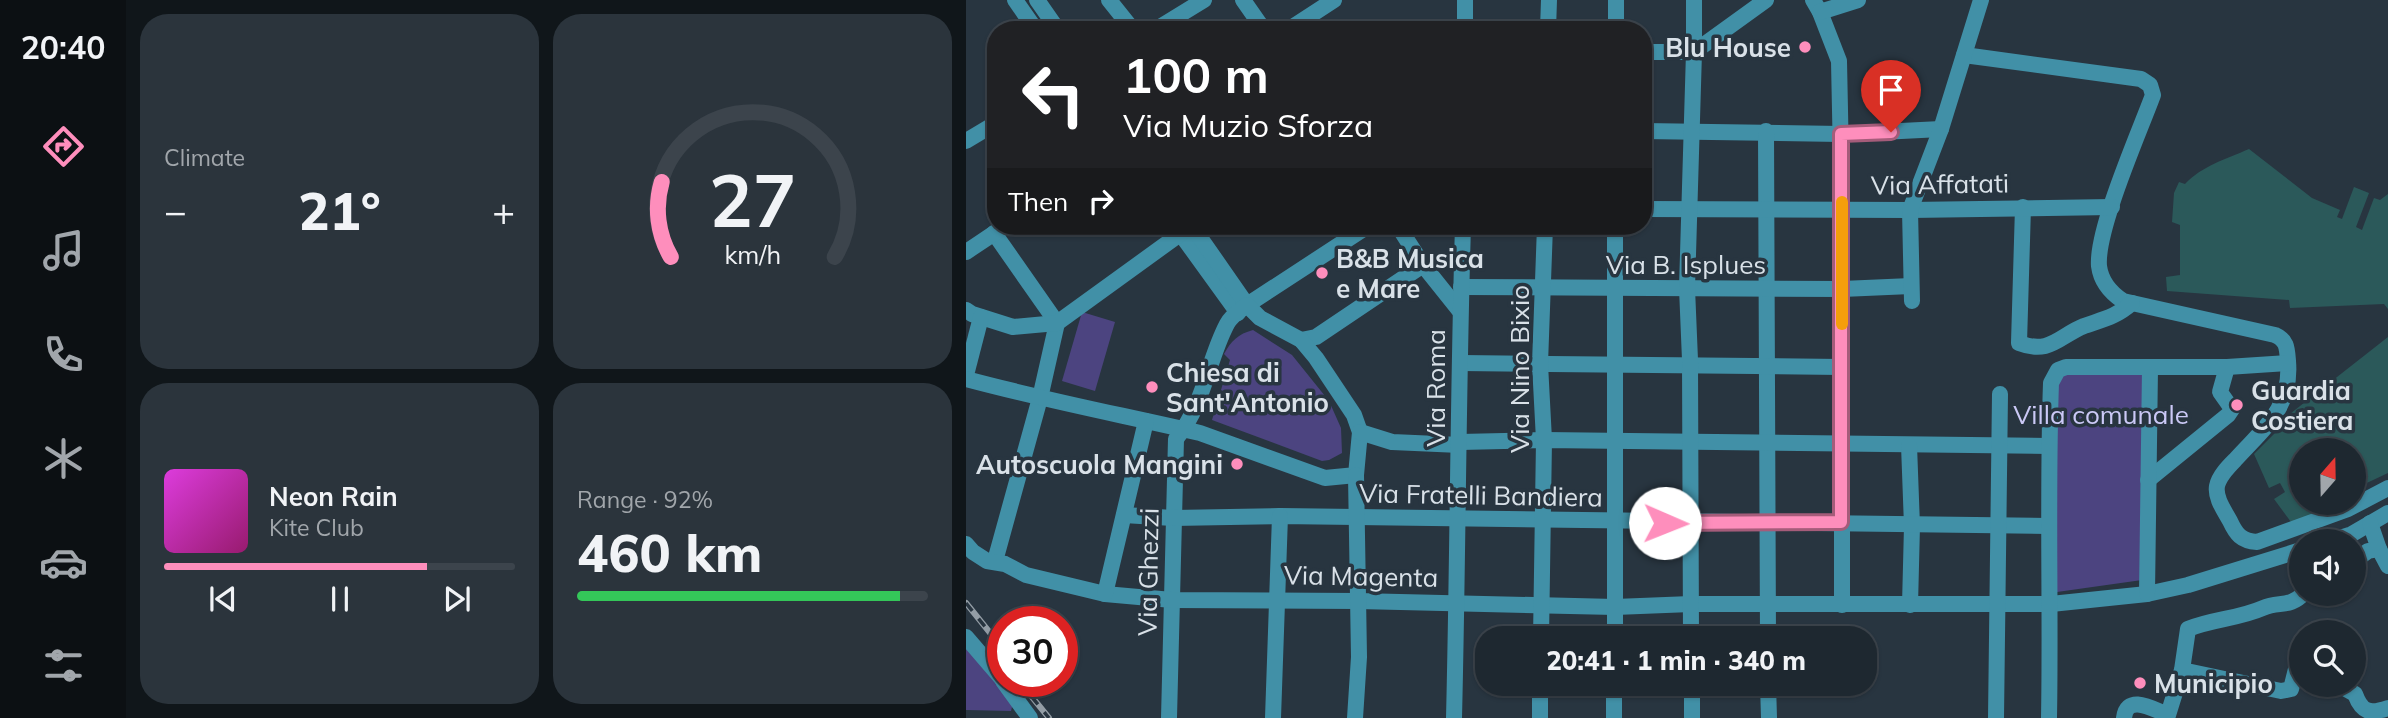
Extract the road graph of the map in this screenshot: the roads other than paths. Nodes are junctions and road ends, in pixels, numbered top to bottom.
1 (1015, 0) edge
2 (1037, 0) edge
3 (1109, 0) edge
4 (1204, 0) edge
5 (1243, 0) edge
6 (1334, 0) edge
7 (1465, 0) edge
8 (1549, 0) edge
9 (1616, 0) edge
10 (1694, 0) edge
11 (1766, 0) edge
12 (1858, 0) edge
13 (1981, 0) edge
14 (1817, 6) edge
15 (1030, 21) edge
16 (1052, 21) edge
17 (1126, 21) edge
18 (1170, 21) edge
19 (1258, 21) edge
20 (1302, 21) edge
21 (1465, 21) edge
22 (1548, 21) edge
23 (1616, 21) edge
24 (1652, 52) edge
25 (1694, 52) junction
26 (1964, 55) junction
27 (987, 128) edge
28 (1941, 129) junction
29 (1691, 130) junction
30 (1652, 131) edge
31 (1766, 131) junction
32 (1841, 134) junction
33 (966, 141) edge
34 (2023, 207) junction
35 (2112, 207) junction
36 (1652, 209) edge
37 (1842, 209) junction
38 (1689, 210) junction
39 (1910, 210) junction
40 (1766, 211) junction
41 (991, 235) edge
42 (1004, 235) edge
43 (1176, 235) edge
44 (1190, 235) edge
45 (1354, 235) edge
46 (1404, 235) edge
47 (1462, 235) edge
48 (1545, 235) edge
49 (1615, 235) edge
50 (966, 252) edge
51 (1423, 265) junction
52 (1461, 287) junction
53 (1542, 287) junction
54 (1615, 288) junction
55 (1687, 288) junction
56 (1767, 288) junction
57 (1842, 289) junction
58 (2132, 303) junction
59 (1243, 309) junction
60 (1459, 310) junction
61 (973, 314) edge
62 (1057, 323) junction
63 (1301, 340) junction
64 (1461, 363) junction
65 (2288, 363) junction
66 (1540, 364) junction
67 (1615, 365) junction
68 (1689, 367) junction
69 (1768, 367) junction
70 (1841, 367) junction
71 (2227, 367) junction
72 (2150, 368) junction
73 (966, 377) edge
74 (2000, 394) dead end
75 (1040, 398) junction
76 (1146, 421) junction
77 (1184, 430) junction
78 (1360, 432) junction
79 (1544, 440) junction
80 (1614, 441) junction
81 (1689, 442) junction
82 (1460, 443) junction
83 (1768, 443) junction
84 (1841, 443) junction
85 (1909, 445) junction
86 (1998, 446) junction
87 (2049, 446) junction
88 (1356, 475) junction
89 (2148, 480) junction
90 (2388, 488) edge
91 (2388, 513) edge
92 (1124, 515) junction
93 (1280, 516) junction
94 (1357, 517) junction
95 (1173, 518) junction
96 (1458, 520) junction
97 (1542, 521) junction
98 (1615, 522) junction
99 (1841, 522) junction
100 (1689, 523) junction
101 (1766, 523) junction
102 (2370, 523) junction
103 (1912, 526) junction
104 (2048, 526) junction
105 (1999, 527) junction
106 (2360, 529) edge
107 (966, 544) edge
108 (2379, 549) junction
109 (2366, 552) edge
110 (2289, 554) edge
111 (995, 561) junction
112 (2388, 566) edge
113 (1105, 594) junction
114 (2147, 594) junction
115 (1172, 600) junction
116 (1278, 600) junction
117 (1358, 601) junction
118 (1457, 603) junction
119 (2289, 603) edge
120 (1541, 604) junction
121 (1691, 604) junction
122 (2051, 604) junction
123 (1768, 605) junction
124 (1842, 605) junction
125 (1910, 605) junction
126 (1997, 606) junction
127 (1615, 607) junction
128 (1541, 626) edge
129 (1615, 626) edge
130 (1691, 626) edge
131 (1768, 626) edge
132 (966, 638) edge
133 (987, 662) edge
134 (2182, 670) junction
135 (2289, 689) edge
136 (1540, 696) edge
137 (1614, 696) edge
138 (1692, 696) edge
139 (1768, 696) edge
140 (1015, 697) edge
141 (2356, 697) edge
142 (2388, 708) edge
143 (2171, 717) edge
144 (1030, 718) edge
145 (1169, 718) edge
146 (1273, 718) edge
147 (1354, 718) edge
148 (1454, 718) edge
149 (1540, 718) edge
150 (1614, 718) edge
151 (1692, 718) edge
152 (1769, 718) edge
153 (1996, 718) edge
154 (2049, 718) edge
155 (2124, 718) edge

1 - 15 street
2 - 16 street
3 - 17 street
4 - 18 street
5 - 19 street
6 - 20 street
7 - 21 street
8 - 22 street
9 - 23 street
10 - 25 street
11 - 25 street
12 - 14 street
13 - 26 street
14 - 32 street
24 - 25 street
25 - 29 street
26 - 28 street
26 - 35 street
27 - 33 street
28 - 32 street
28 - 39 street
29 - 30 street
29 - 31 street
29 - 38 street
31 - 32 street
31 - 40 street
32 - 37 street
34 - 35 street, Via Affatati
34 - 39 street, Via Affatati
34 - 58 street
35 - 58 street
36 - 38 street, Via Affatati
37 - 39 street, Via Affatati
37 - 40 street, Via Affatati
37 - 57 street
38 - 40 street, Via Affatati
38 - 55 street
39 - 57 street, Via B. Isplues
40 - 56 street
41 - 50 street
42 - 62 street
43 - 62 street
44 - 59 street
45 - 59 street
46 - 51 street
47 - 52 street, Via Roma
48 - 53 street, Via Nino Bixio
49 - 54 street
51 - 60 street
51 - 63 street
52 - 53 street, Via B. Isplues
52 - 60 street, Via Roma
53 - 54 street, Via B. Isplues
53 - 66 street, Via Nino Bixio
54 - 55 street, Via B. Isplues
54 - 67 street
55 - 56 street, Via B. Isplues
55 - 68 street
56 - 57 street, Via B. Isplues
56 - 69 street
57 - 70 street
58 - 65 street
59 - 63 street
59 - 77 street, Via Ghezzi
60 - 64 street, Via Roma
61 - 62 street
61 - 73 street
62 - 75 street
63 - 78 street
64 - 66 street
64 - 82 street, Via Roma
65 - 71 street
65 - 90 street
66 - 67 street
66 - 79 street, Via Nino Bixio
67 - 68 street
67 - 80 street
68 - 69 street
68 - 81 street
69 - 70 street
69 - 83 street
70 - 84 street
71 - 72 street
71 - 89 street
72 - 87 street
72 - 89 street
73 - 75 street
74 - 86 street
75 - 76 street
75 - 111 street
76 - 77 street
76 - 92 street
77 - 88 street
77 - 95 street, Via Ghezzi
78 - 82 street, Via Fratelli Bandiera
78 - 88 street
79 - 80 street, Via Fratelli Bandiera
79 - 82 street, Via Fratelli Bandiera
79 - 97 street, Via Nino Bixio
80 - 81 street, Via Fratelli Bandiera
80 - 98 street
81 - 83 street, Via Fratelli Bandiera
81 - 100 street
82 - 96 street, Via Roma
83 - 84 street, Via Fratelli Bandiera
83 - 101 street
84 - 85 street, Via Fratelli Bandiera
84 - 99 street
85 - 86 street, Via Fratelli Bandiera
85 - 103 street
86 - 87 street, Via Fratelli Bandiera
86 - 105 street
87 - 104 street
88 - 94 street
89 - 114 street
91 - 102 street
92 - 95 street, Via Fratelli Bandiera
92 - 113 street
93 - 94 street, Via Fratelli Bandiera
93 - 95 street, Via Fratelli Bandiera
93 - 116 street
94 - 96 street, Via Fratelli Bandiera
94 - 117 street
95 - 115 street, Via Ghezzi
96 - 97 street, Via Fratelli Bandiera
96 - 118 street, Via Roma
97 - 98 street, Via Fratelli Bandiera
97 - 120 street, Via Nino Bixio
98 - 100 street, Via Fratelli Bandiera
98 - 127 street
99 - 101 street, Via Fratelli Bandiera
99 - 103 street, Via Fratelli Bandiera
99 - 124 street
100 - 101 street, Via Fratelli Bandiera
100 - 121 street
101 - 123 street
102 - 106 street
102 - 108 street
103 - 105 street, Via Fratelli Bandiera
103 - 125 street
104 - 105 street, Via Fratelli Bandiera
104 - 122 street
105 - 126 street
107 - 111 street, Via Magenta
108 - 109 street
108 - 112 street
110 - 114 street, Via Magenta
111 - 113 street, Via Magenta
113 - 115 street, Via Magenta
114 - 122 street, Via Magenta
115 - 116 street, Via Magenta
115 - 145 street, Via Ghezzi
116 - 117 street, Via Magenta
116 - 146 street
117 - 118 street, Via Magenta
117 - 147 street
118 - 120 street, Via Magenta
118 - 148 street, Via Roma
119 - 134 street
120 - 127 street, Via Magenta
120 - 128 street, Via Nino Bixio
121 - 123 street, Via Magenta
121 - 127 street, Via Magenta
121 - 130 street
122 - 126 street, Via Magenta
122 - 154 street
123 - 124 street, Via Magenta
123 - 131 street
124 - 125 street, Via Magenta
125 - 126 street, Via Magenta
126 - 153 street
127 - 129 street
132 - 133 street
134 - 135 street
134 - 143 street
136 - 149 street
137 - 150 street
138 - 151 street
139 - 152 street
140 - 144 street
141 - 142 street
143 - 155 street

